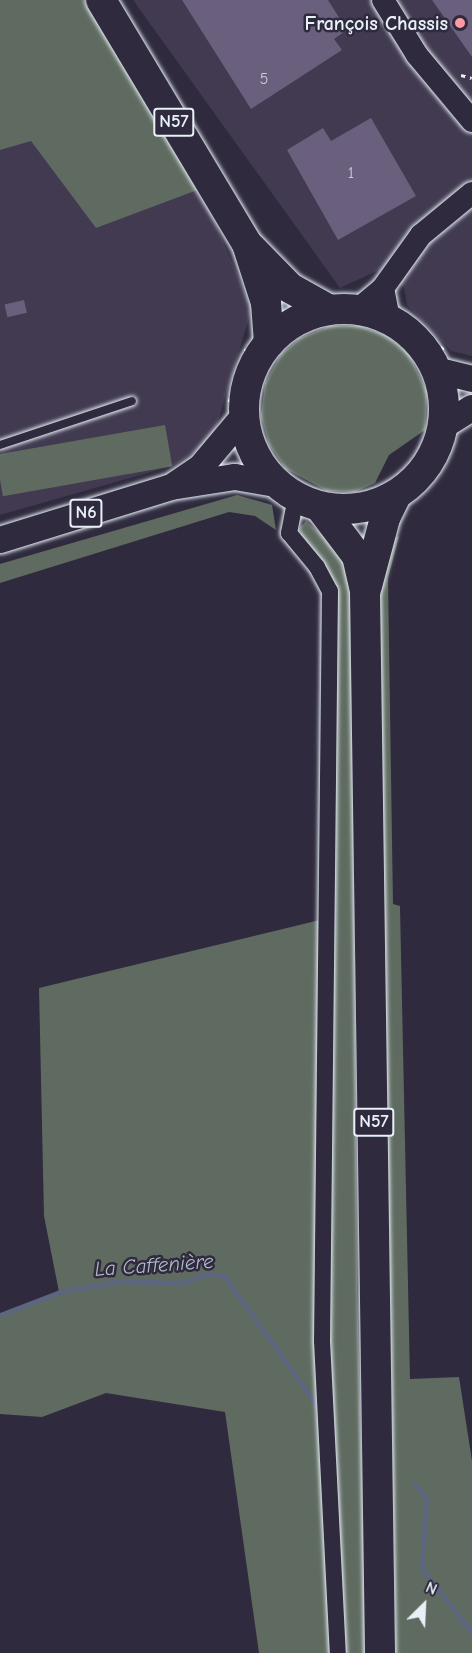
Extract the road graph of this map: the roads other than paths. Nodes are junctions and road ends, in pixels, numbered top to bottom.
1 (101, 0) edge
2 (383, 0) edge
3 (470, 112) edge
4 (472, 193) edge
5 (247, 244) junction
6 (383, 288) junction
7 (342, 309) junction
8 (395, 313) junction
9 (260, 342) junction
10 (444, 363) junction
11 (472, 379) edge
12 (132, 401) dead end
13 (472, 408) edge
14 (235, 413) junction
15 (450, 431) junction
16 (0, 445) edge
17 (171, 487) junction
18 (297, 496) junction
19 (405, 496) junction
20 (0, 540) edge
21 (366, 592) junction
22 (338, 1653) edge
23 (380, 1653) edge

1 - 5 highway, N57
2 - 3 street
4 - 6 street
5 - 7 highway, N57
5 - 9 highway, N57
6 - 7 street
6 - 8 street
7 - 8 highway
7 - 9 highway
8 - 10 highway
9 - 14 highway
10 - 11 main road
10 - 15 highway
12 - 16 lane
13 - 15 main road
14 - 17 main road, N6
14 - 18 highway
15 - 19 highway
17 - 18 main road, N6
17 - 20 main road, N6
18 - 19 highway
18 - 21 highway, N57
18 - 22 street
19 - 21 highway, N57
21 - 23 highway, N57

